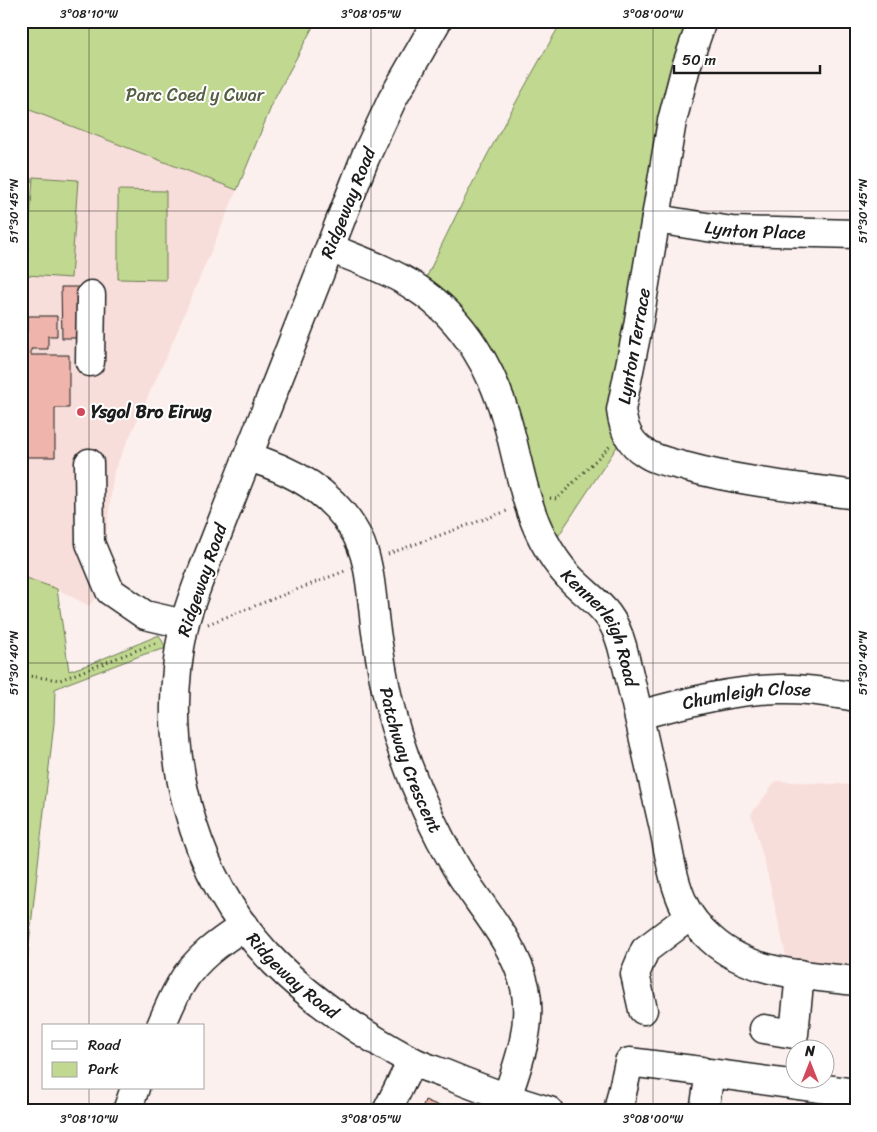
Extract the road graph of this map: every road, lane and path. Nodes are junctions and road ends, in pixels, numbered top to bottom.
1 (436, 21) edge
2 (702, 21) edge
3 (656, 219) junction
4 (856, 234) edge
5 (330, 248) junction
6 (91, 295) dead end
7 (90, 362) dead end
8 (625, 430) junction
9 (248, 457) junction
10 (89, 463) dead end
11 (856, 495) edge
12 (529, 503) junction
13 (367, 562) junction
14 (183, 629) junction
15 (21, 675) edge
16 (856, 697) edge
17 (639, 715) junction
18 (690, 916) junction
19 (244, 926) junction
20 (800, 974) junction
21 (856, 981) edge
22 (642, 1010) dead end
23 (162, 1024) edge
24 (764, 1028) dead end
25 (412, 1061) junction
26 (701, 1072) dead end
27 (134, 1090) edge
28 (856, 1093) edge
29 (507, 1098) junction
30 (128, 1111) edge
31 (388, 1111) edge
32 (549, 1111) edge
33 (618, 1111) edge
34 (704, 1111) edge

1 - 5 street, Ridgeway Road
2 - 3 street, Lynton Terrace
3 - 4 street, Lynton Place
3 - 8 street, Lynton Terrace
5 - 9 street, Ridgeway Road
5 - 12 street, Kennerleigh Road
6 - 7 street
8 - 11 street, Lynton Terrace
8 - 12 path
9 - 13 street, Patchway Crescent
9 - 14 street, Ridgeway Road
10 - 14 street
12 - 13 path
12 - 17 street, Kennerleigh Road
13 - 14 path
13 - 29 street, Patchway Crescent
14 - 15 path
14 - 19 street, Ridgeway Road
16 - 17 street, Chumleigh Close
17 - 18 street, Kennerleigh Road
18 - 20 street, Kennerleigh Road
18 - 22 street
19 - 23 street
19 - 25 street, Ridgeway Road
20 - 21 street, Kennerleigh Road
20 - 24 street
25 - 29 street, Ridgeway Road
25 - 31 street
26 - 33 street
27 - 30 street
28 - 34 street
29 - 32 street, Ridgeway Road

